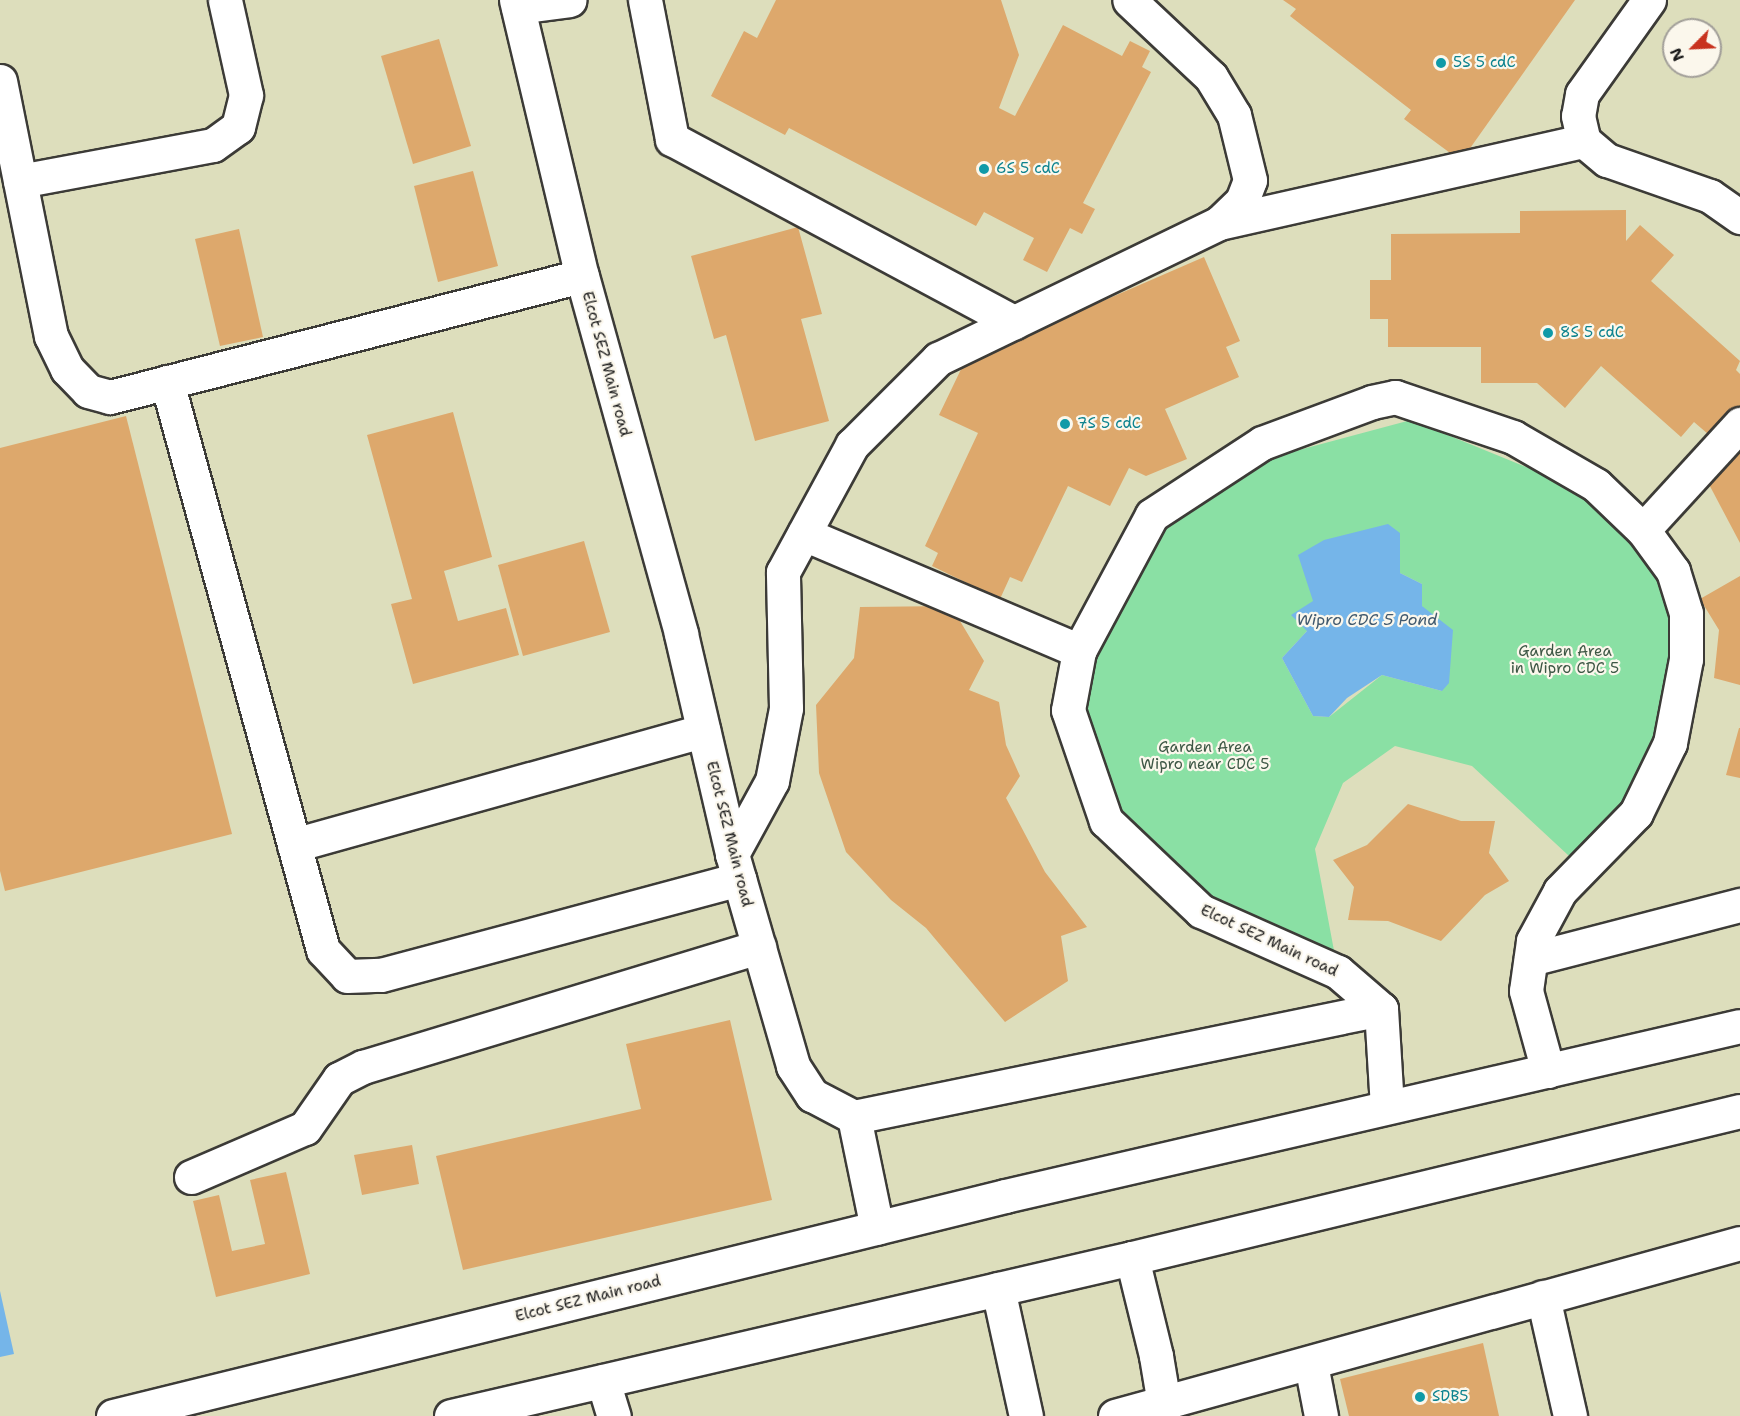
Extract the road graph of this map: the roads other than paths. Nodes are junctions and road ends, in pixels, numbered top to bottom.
1 (225, 0) edge
2 (570, 0) edge
3 (645, 0) edge
4 (1129, 0) edge
5 (1649, 0) edge
6 (517, 3) edge
7 (0, 81) edge
8 (1584, 141) junction
9 (20, 181) junction
10 (1740, 217) edge
11 (1219, 223) junction
12 (582, 276) junction
13 (1014, 322) junction
14 (167, 382) junction
15 (1740, 424) edge
16 (1643, 530) junction
17 (804, 534) junction
18 (1079, 651) junction
19 (703, 731) junction
20 (294, 845) junction
21 (736, 866) junction
22 (1740, 905) edge
23 (759, 947) junction
24 (1531, 958) junction
25 (1381, 1009) junction
26 (1740, 1026) edge
27 (1548, 1071) junction
28 (1387, 1107) junction
29 (1740, 1111) edge
30 (854, 1117) junction
31 (191, 1177) dead end
32 (877, 1228) junction
33 (1740, 1244) edge
34 (1132, 1258) junction
35 (998, 1289) junction
36 (1543, 1297) junction
37 (1311, 1364) junction
38 (603, 1381) junction
39 (231, 1402) edge
40 (539, 1406) edge
41 (1163, 1410) edge
42 (113, 1416) edge
43 (451, 1416) edge
44 (614, 1416) edge
45 (1026, 1416) edge
46 (1115, 1416) edge
47 (1321, 1416) edge
48 (1570, 1416) edge

1 - 9 street
2 - 6 street
3 - 13 street
4 - 11 street
5 - 8 street
6 - 12 street, Elcot SEZ Main road
7 - 9 street
8 - 10 street
8 - 11 street
9 - 14 street
11 - 13 street
12 - 14 street
12 - 19 street, Elcot SEZ Main road
13 - 17 street
14 - 20 street
15 - 16 street
16 - 18 street, Elcot SEZ Main road
16 - 24 street, Elcot SEZ Main road
17 - 18 street
17 - 21 street
18 - 25 street, Elcot SEZ Main road
19 - 20 street
19 - 21 street, Elcot SEZ Main road
20 - 21 street
21 - 23 street, Elcot SEZ Main road
22 - 24 street
23 - 30 street, Elcot SEZ Main road
23 - 31 street
24 - 27 street, Elcot SEZ Main road
25 - 28 street
25 - 30 street
26 - 27 street
27 - 28 street, Elcot SEZ Main road
28 - 32 street, Elcot SEZ Main road
29 - 34 street
30 - 32 street
32 - 39 street, Elcot SEZ Main road
33 - 36 street
34 - 35 street
34 - 41 street
35 - 38 street
35 - 45 street
36 - 37 street
36 - 48 street
37 - 41 street
37 - 47 street
38 - 40 street
38 - 44 street
39 - 42 street, Elcot SEZ Main road
40 - 43 street
41 - 46 street

